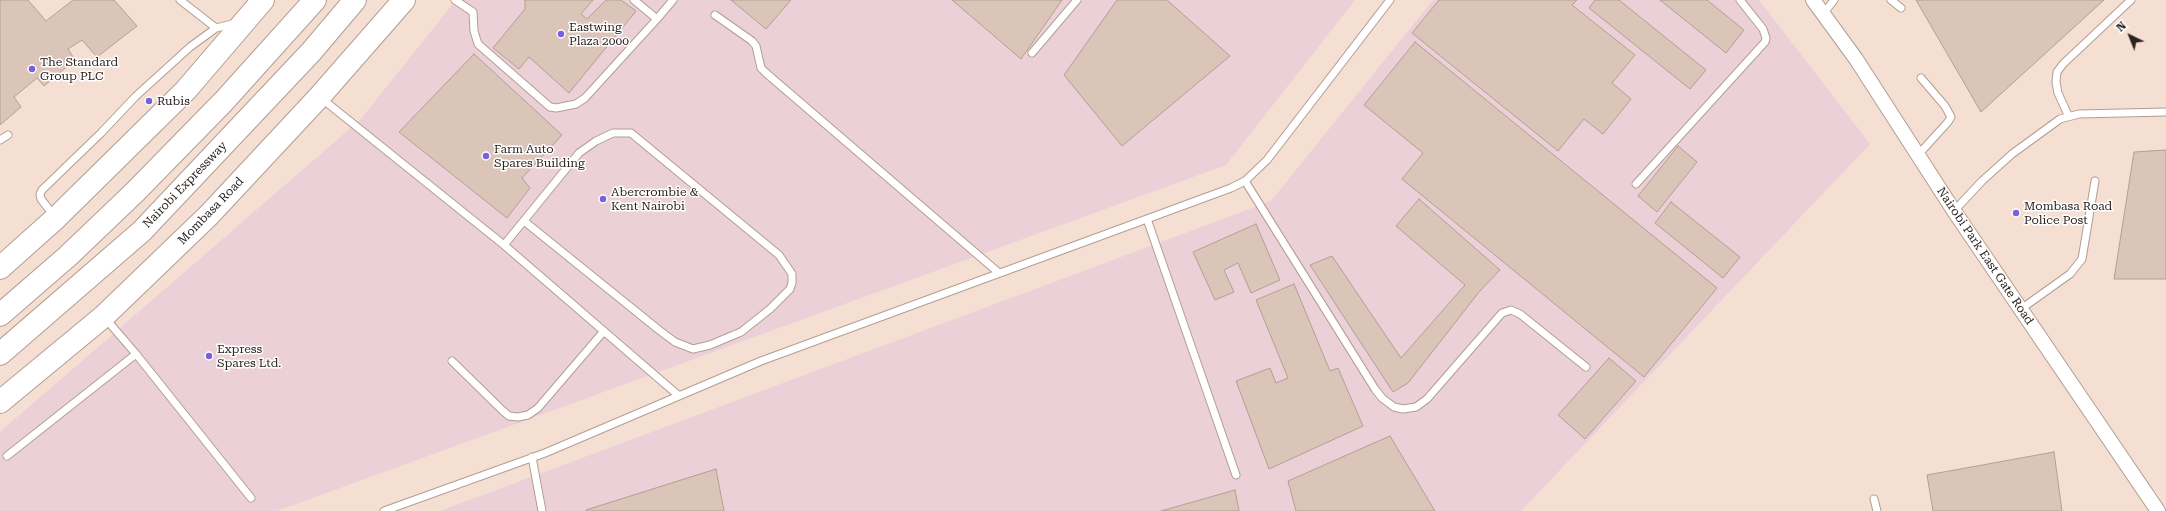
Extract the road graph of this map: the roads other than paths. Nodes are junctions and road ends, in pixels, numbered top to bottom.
1 (180, 0) edge
2 (263, 0) edge
3 (315, 0) edge
4 (355, 0) edge
5 (404, 0) edge
6 (455, 0) edge
7 (634, 0) edge
8 (673, 0) edge
9 (1077, 0) edge
10 (1390, 0) edge
11 (1740, 0) edge
12 (1813, 0) edge
13 (1834, 0) edge
14 (1891, 0) edge
15 (2131, 0) edge
16 (1901, 8) dead end
17 (1823, 14) junction
18 (715, 15) dead end
19 (657, 19) junction
20 (248, 20) junction
21 (216, 28) junction
22 (1032, 53) dead end
23 (1921, 78) dead end
24 (320, 96) junction
25 (2166, 112) edge
26 (2068, 115) junction
27 (8, 134) dead end
28 (0, 140) edge
29 (1918, 155) junction
30 (1245, 181) junction
31 (2095, 181) dead end
32 (1636, 184) dead end
33 (1954, 211) junction
34 (56, 218) junction
35 (1147, 219) junction
36 (524, 221) junction
37 (504, 245) junction
38 (0, 268) edge
39 (999, 273) junction
40 (2021, 309) junction
41 (0, 314) edge
42 (104, 316) junction
43 (604, 331) junction
44 (0, 354) edge
45 (136, 354) junction
46 (452, 361) dead end
47 (1586, 366) dead end
48 (679, 396) junction
49 (0, 402) edge
50 (7, 456) dead end
51 (532, 457) junction
52 (1236, 475) dead end
53 (251, 498) dead end
54 (1874, 499) dead end
55 (384, 511) edge
56 (542, 511) edge
57 (1877, 511) edge
58 (2158, 511) edge

1 - 21 lane
2 - 20 highway
3 - 41 highway
4 - 44 highway, Nairobi Expressway
5 - 24 highway, Mombasa Road
6 - 19 lane
7 - 19 lane
8 - 19 lane
9 - 22 lane
10 - 30 lane
11 - 32 lane
12 - 17 street, Nairobi Park East Gate Road
13 - 17 lane
14 - 16 lane
15 - 26 lane
17 - 29 street, Nairobi Park East Gate Road
18 - 39 lane
20 - 21 lane
20 - 34 highway
21 - 34 lane
23 - 29 lane
24 - 37 lane
24 - 42 highway, Mombasa Road
25 - 26 lane
26 - 33 lane
27 - 28 lane
29 - 33 street, Nairobi Park East Gate Road
30 - 35 lane
30 - 47 lane
31 - 40 lane
33 - 40 street, Nairobi Park East Gate Road
34 - 38 highway
35 - 39 lane
35 - 52 lane
36 - 36 lane
36 - 37 lane
37 - 43 lane
39 - 48 lane
40 - 58 street, Nairobi Park East Gate Road
42 - 45 lane
42 - 49 highway, Mombasa Road
43 - 46 lane
43 - 48 lane
45 - 50 lane
45 - 53 lane
48 - 51 lane
51 - 55 lane
51 - 56 lane
54 - 57 lane

